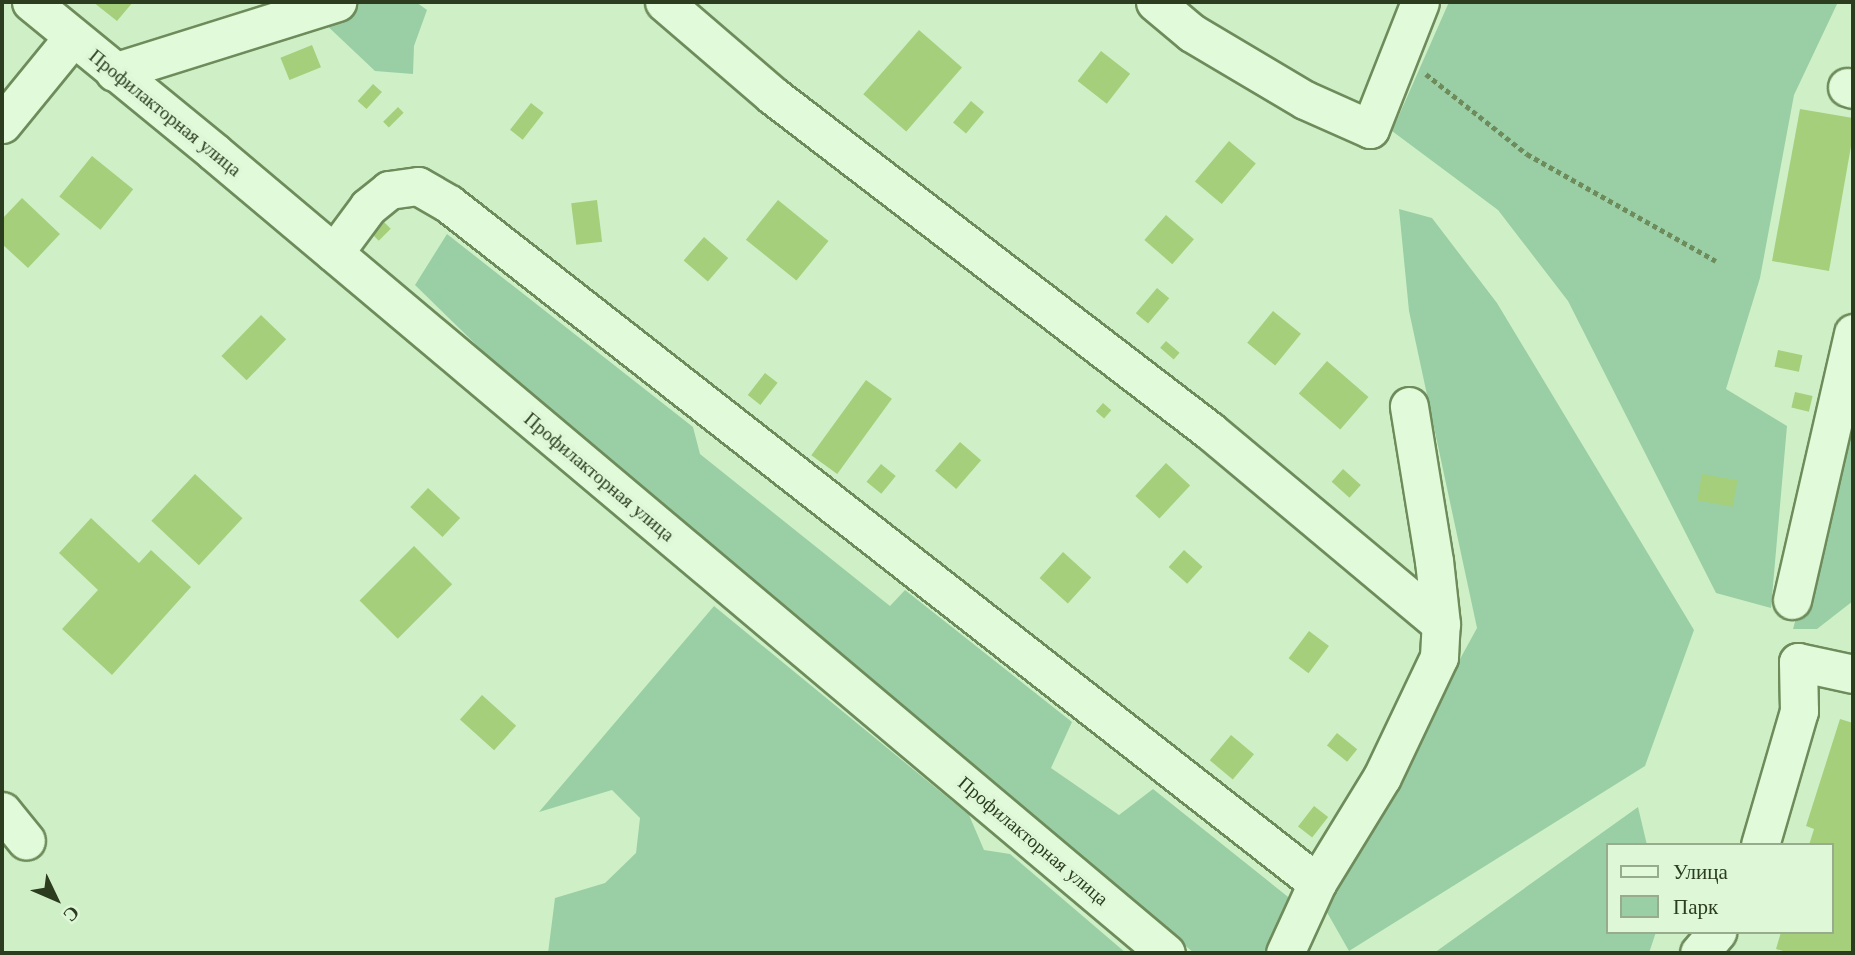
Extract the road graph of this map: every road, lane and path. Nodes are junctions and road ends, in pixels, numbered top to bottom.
1 (31, 2) edge
2 (337, 2) edge
3 (664, 2) edge
4 (1155, 2) edge
5 (1420, 2) edge
6 (73, 37) junction
7 (1400, 54) junction
8 (114, 72) junction
9 (2, 124) edge
10 (334, 253) junction
11 (1716, 261) dead end
12 (1853, 333) edge
13 (1409, 406) dead end
14 (1792, 600) dead end
15 (1441, 624) junction
16 (1853, 674) edge
17 (2, 811) edge
18 (26, 841) dead end
19 (1761, 843) edge
20 (1317, 883) junction
21 (1166, 953) edge
22 (1285, 953) edge

1 - 6 street, Профилакторная улица
2 - 8 street
3 - 15 street
4 - 7 street
5 - 7 street
6 - 8 street, Профилакторная улица
6 - 9 street
7 - 11 path
8 - 10 street, Профилакторная улица
10 - 20 street
10 - 21 street, Профилакторная улица
12 - 14 street
13 - 15 street
15 - 20 street
16 - 19 street
17 - 18 street
20 - 22 street

